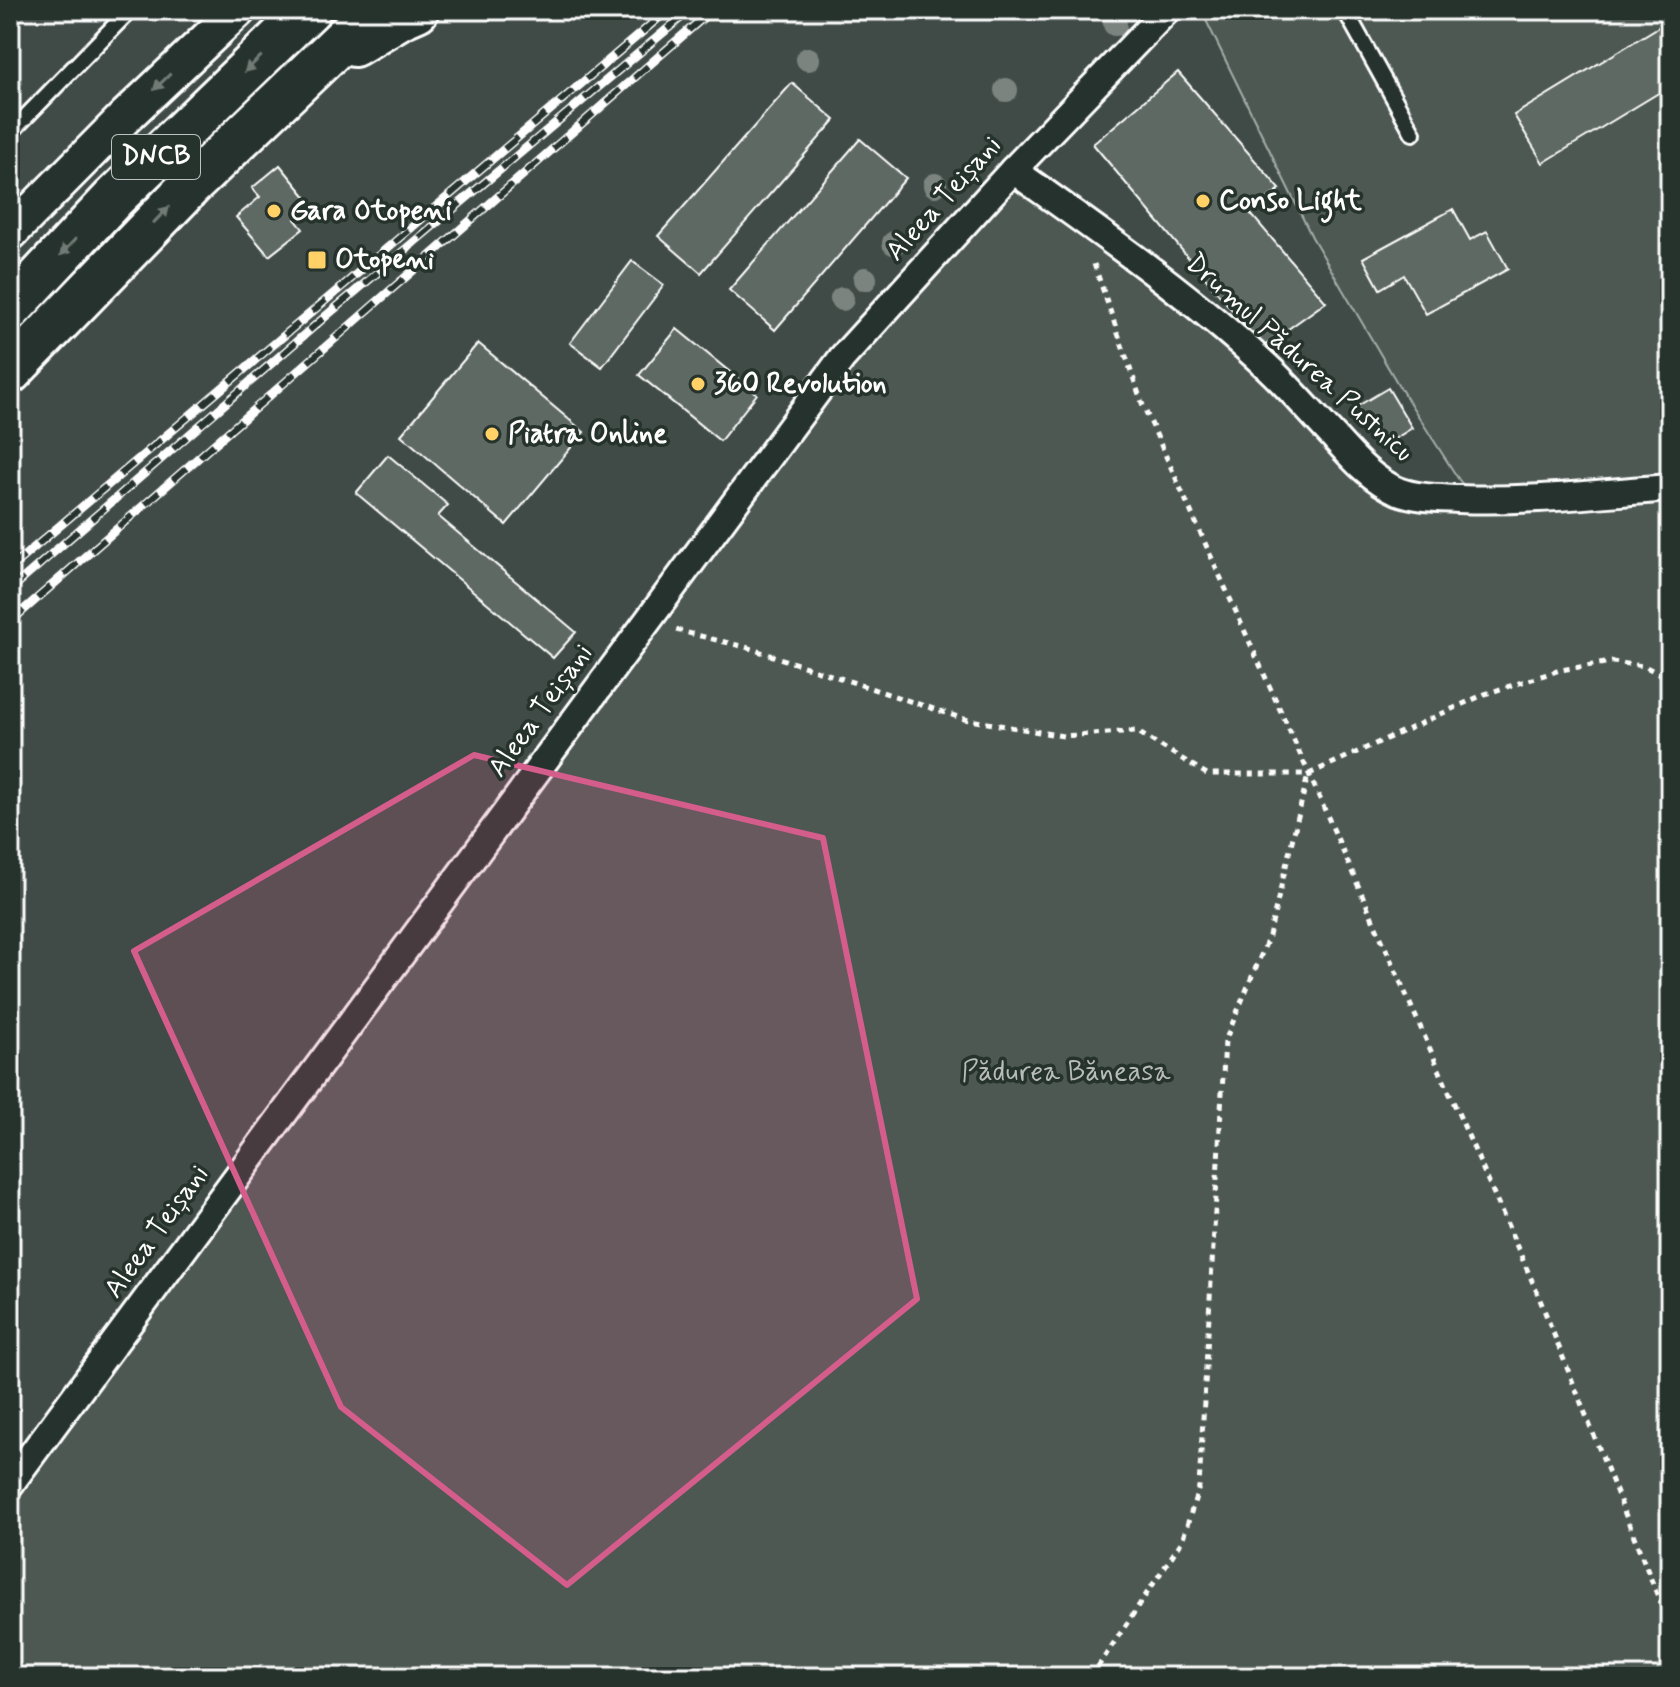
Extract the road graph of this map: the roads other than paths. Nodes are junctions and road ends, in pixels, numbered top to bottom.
1 (130, 10) edge
2 (238, 10) edge
3 (309, 10) edge
4 (374, 10) edge
5 (417, 10) edge
6 (1167, 10) edge
7 (1345, 10) edge
8 (294, 86) junction
9 (10, 133) edge
10 (1413, 133) dead end
11 (1013, 170) junction
12 (10, 233) edge
13 (10, 309) edge
14 (10, 372) edge
15 (1670, 488) edge
16 (10, 1484) edge

1 - 9 lane
2 -> 12 street
3 -> 13 main road, DNCB
4 - 8 main road, DNCB
5 - 8 main road
6 - 11 street, Aleea Teișani
7 - 10 lane
14 -> 8 main road, DNCB
11 - 15 street, Drumul Pădurea Pustnicu
11 - 16 street, Aleea Teișani

